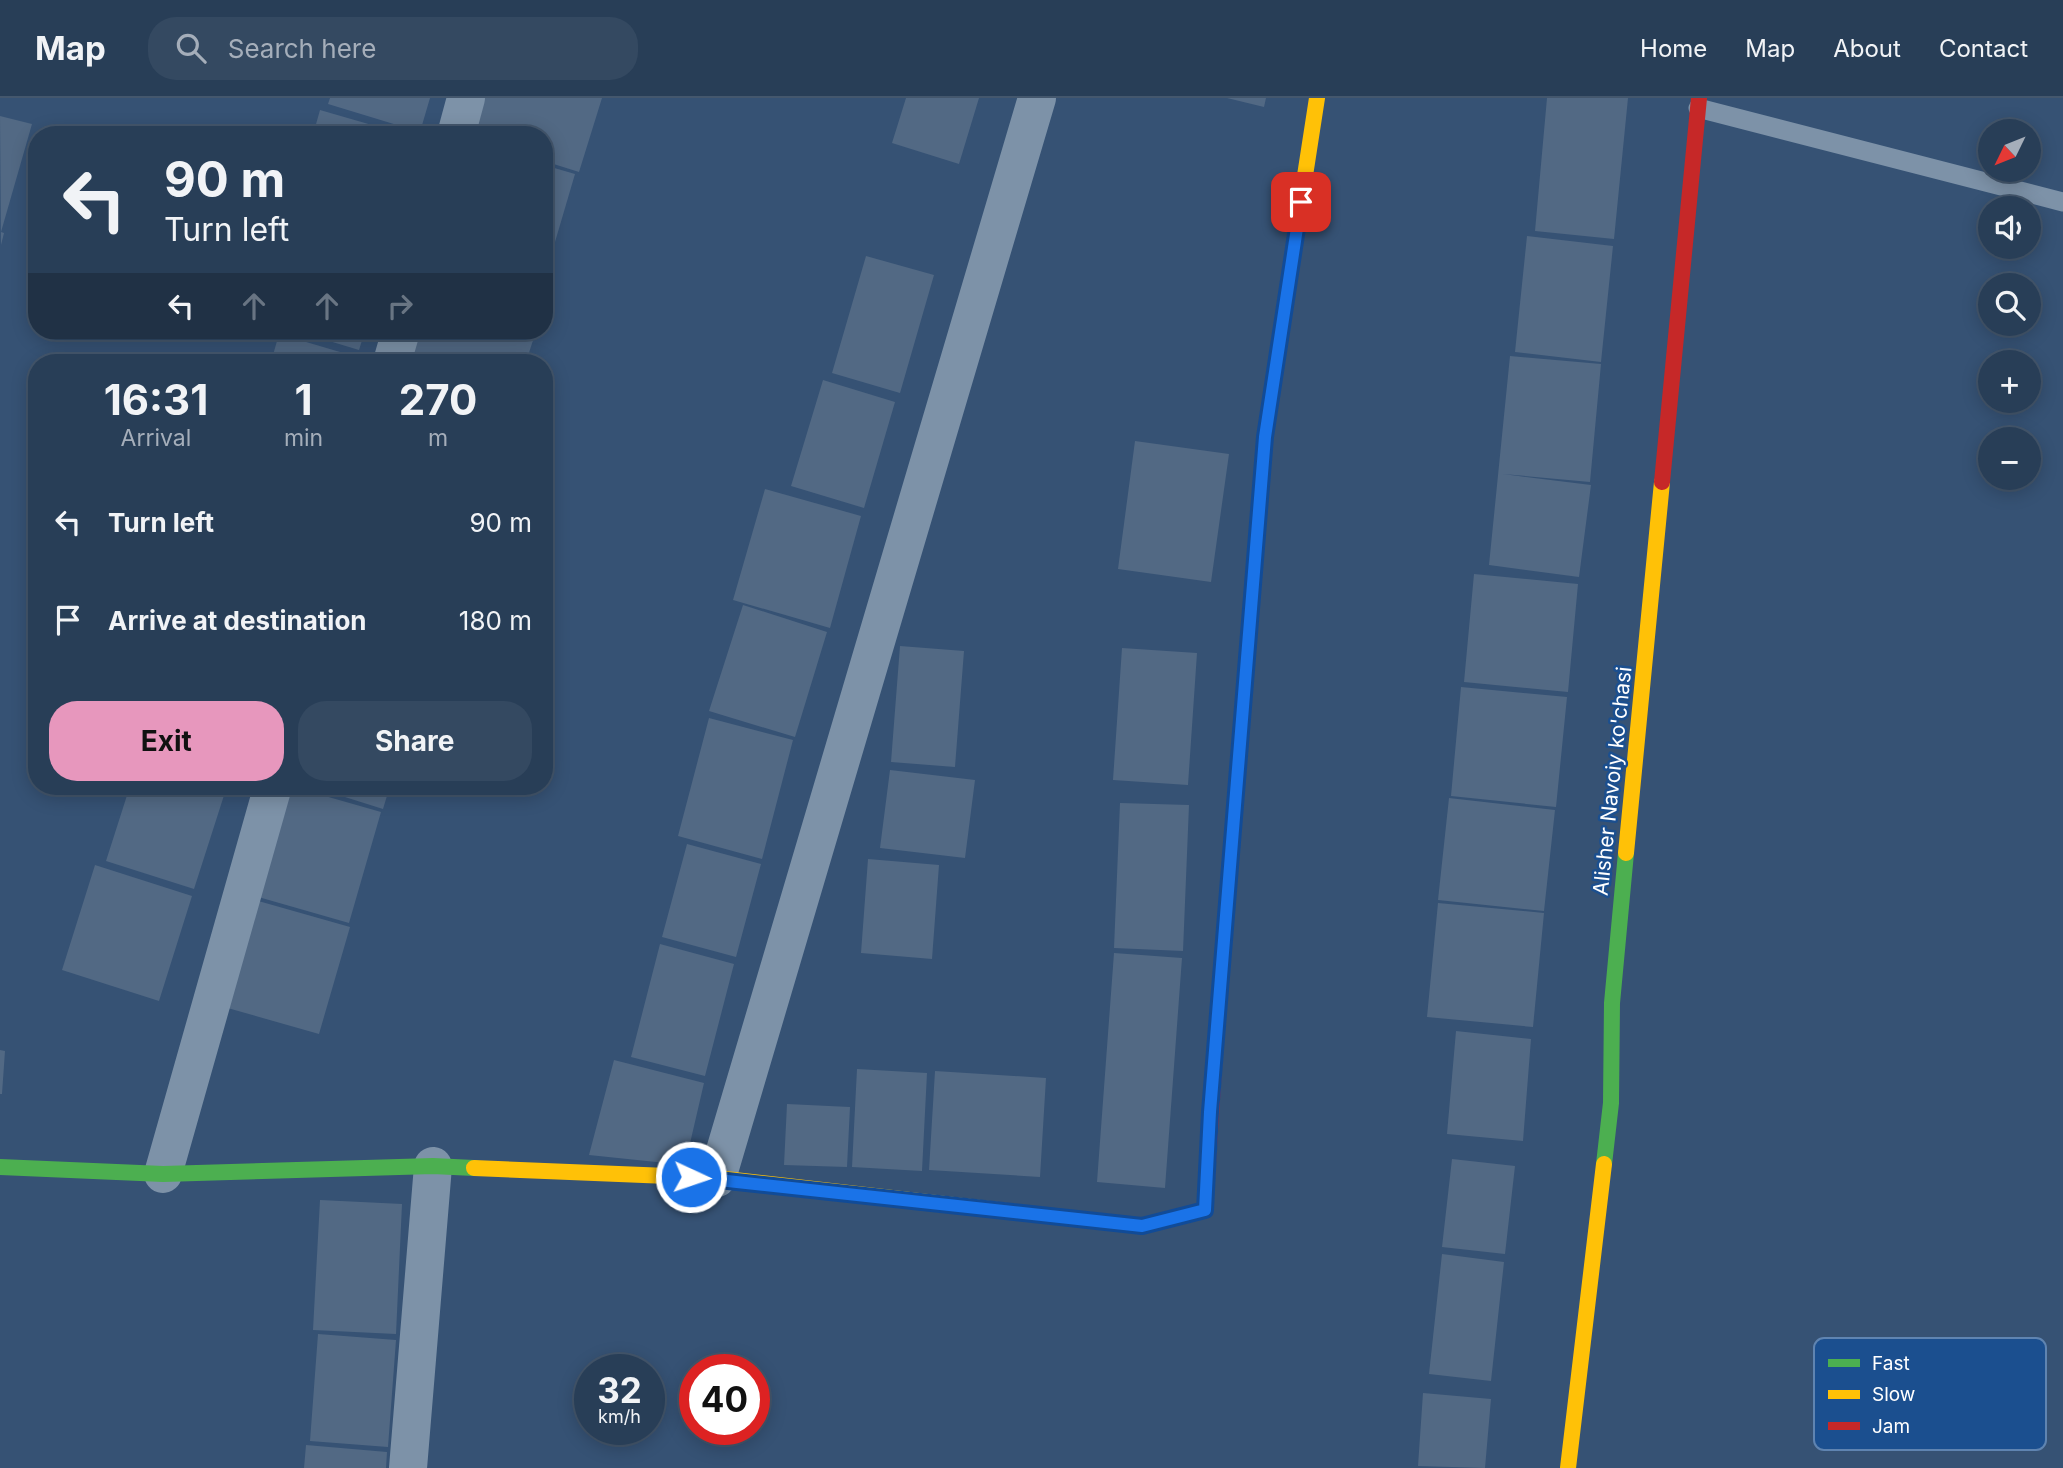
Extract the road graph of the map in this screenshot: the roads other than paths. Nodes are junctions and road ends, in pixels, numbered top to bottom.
1 (466, 98) edge
2 (1037, 98) edge
3 (1317, 98) edge
4 (1699, 103) edge
5 (458, 126) edge
6 (2063, 202) edge
7 (270, 795) edge
8 (433, 1166) junction
9 (0, 1167) edge
10 (163, 1174) junction
11 (717, 1178) junction
12 (408, 1468) edge
13 (1568, 1468) edge

1 - 5 street
2 - 11 street
3 - 11 street
4 - 6 lane
4 - 13 street, Alisher Navoiy ko'chasi
7 - 10 street
8 - 10 street
8 - 11 street
8 - 12 street
9 - 10 street

